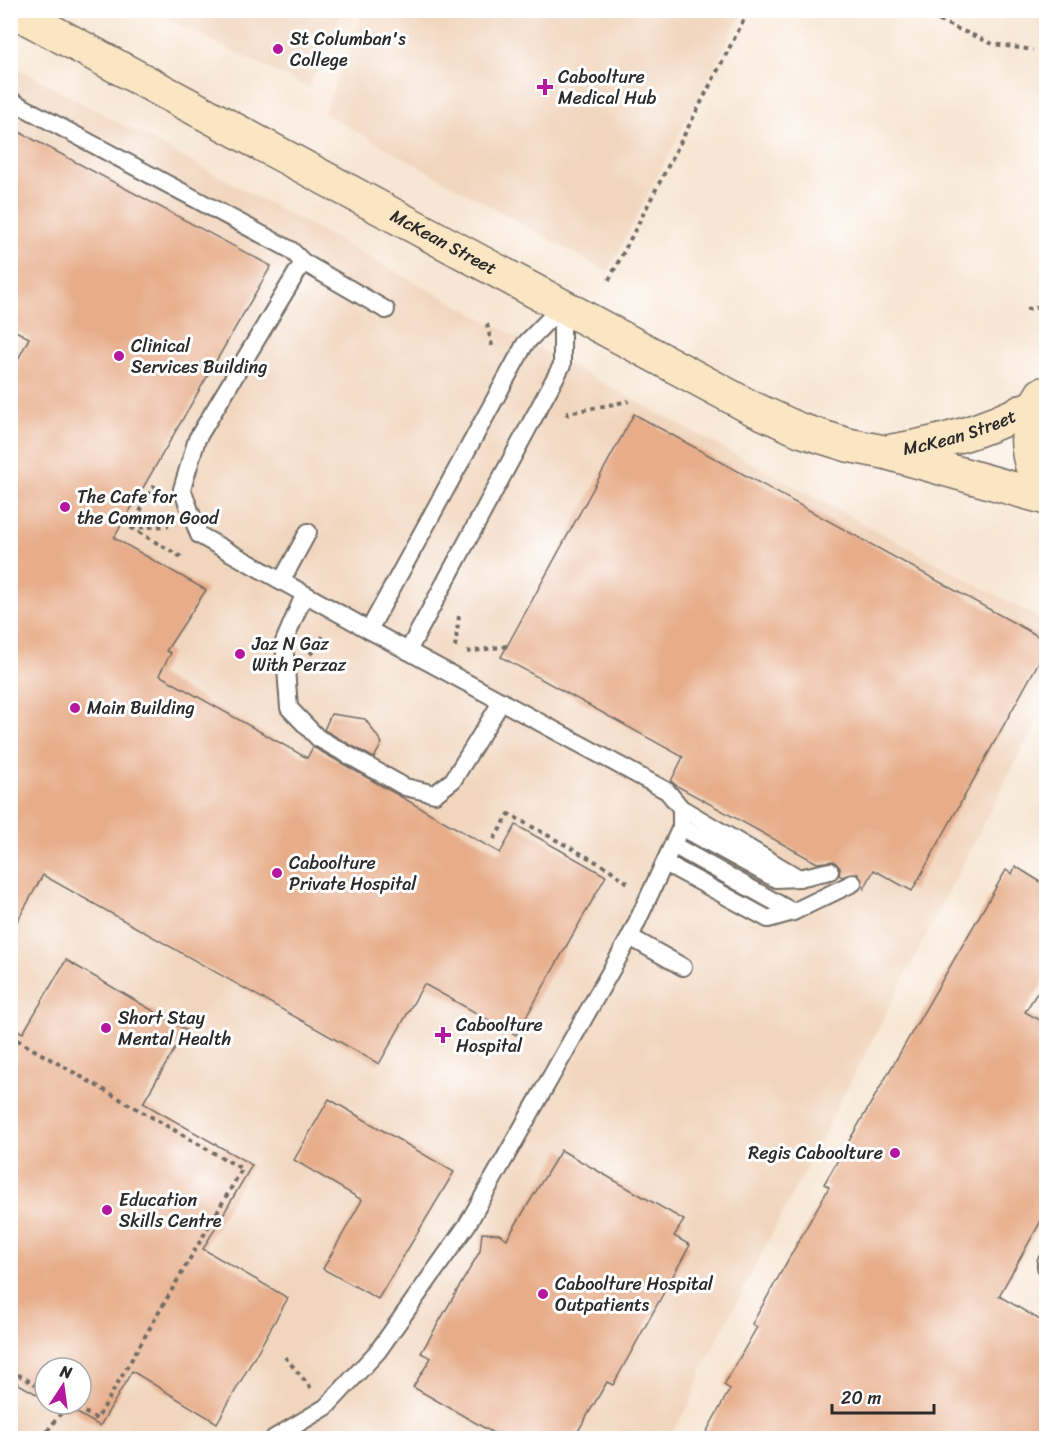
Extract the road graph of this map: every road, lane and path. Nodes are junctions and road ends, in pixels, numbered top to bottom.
1 (12, 10) edge
2 (750, 10) edge
3 (914, 10) edge
4 (1033, 50) dead end
5 (10, 100) edge
6 (303, 262) junction
7 (609, 280) dead end
8 (562, 306) junction
9 (1047, 307) edge
10 (1026, 309) dead end
11 (386, 310) dead end
12 (1040, 397) edge
13 (884, 452) junction
14 (1047, 497) edge
15 (308, 532) dead end
16 (281, 582) junction
17 (304, 595) junction
18 (369, 630) junction
19 (507, 646) dead end
20 (408, 651) junction
21 (465, 652) dead end
22 (502, 701) junction
23 (681, 808) junction
24 (681, 827) junction
25 (673, 845) junction
26 (665, 862) junction
27 (830, 871) dead end
28 (799, 878) junction
29 (853, 883) dead end
30 (793, 912) junction
31 (630, 937) junction
32 (683, 967) dead end
33 (17, 1040) dead end
34 (10, 1370) edge
35 (33, 1383) edge
36 (59, 1416) edge
37 (91, 1416) edge
38 (42, 1438) edge
39 (274, 1438) edge

1 - 8 main road, McKean Street
2 - 7 path
3 - 4 path
5 - 6 lane
6 - 11 lane
6 - 16 lane
8 - 13 main road, McKean Street
8 - 18 lane
8 - 20 lane
9 - 10 path
12 - 13 main road, McKean Street
12 - 14 main road
13 - 14 main road, McKean Street
15 - 16 lane
16 - 17 lane
17 - 18 lane
17 - 22 lane
18 - 20 lane
19 - 21 path
20 - 22 lane
22 - 23 lane
23 - 24 lane
23 - 28 lane
24 - 25 lane
24 - 28 lane
25 - 26 lane
25 - 30 lane
26 - 30 lane
26 - 31 lane
27 - 28 lane
29 - 30 lane
31 - 32 lane
31 - 39 lane
33 - 37 path
34 - 35 path
36 - 38 path

